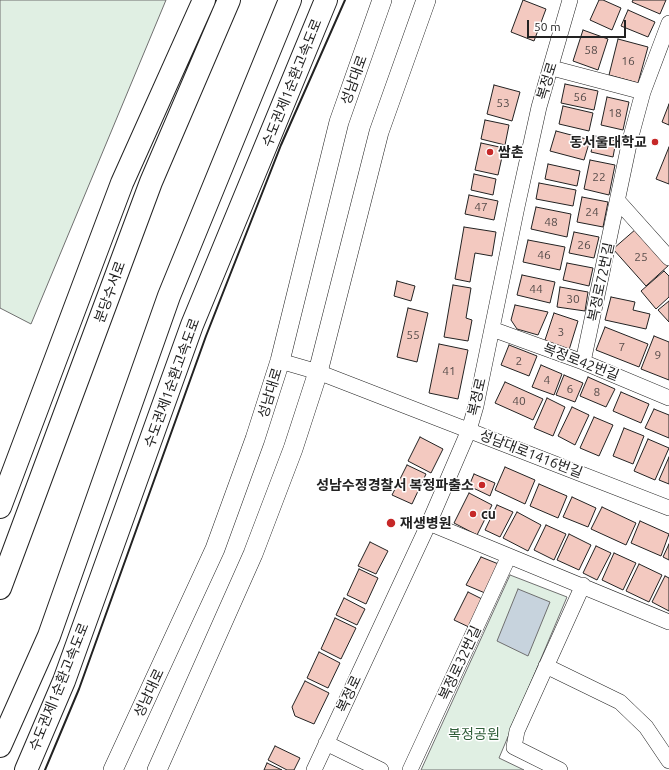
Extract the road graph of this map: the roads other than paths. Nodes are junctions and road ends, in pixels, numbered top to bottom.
1 (204, 0) edge
2 (229, 0) edge
3 (290, 0) edge
4 (326, 0) edge
5 (382, 0) edge
6 (426, 0) edge
7 (570, 0) edge
8 (669, 23) edge
9 (552, 68) junction
10 (643, 92) junction
11 (618, 202) junction
12 (669, 258) edge
13 (492, 329) junction
14 (280, 361) junction
15 (583, 362) junction
16 (318, 372) junction
17 (669, 398) edge
18 (469, 430) junction
19 (0, 507) edge
20 (669, 508) edge
21 (429, 523) junction
22 (509, 556) junction
23 (583, 586) junction
24 (0, 588) edge
25 (669, 622) edge
26 (546, 666) junction
27 (326, 743) junction
28 (0, 746) edge
29 (669, 761) edge
30 (26, 770) edge
31 (112, 770) edge
32 (158, 770) edge
33 (314, 770) edge
34 (381, 770) edge
35 (410, 770) edge
36 (560, 770) edge

1 - 19 highway, 분당수서로
2 - 24 highway, 분당수서로
3 - 28 highway, 수도권제1순환고속도로
4 - 30 highway, 수도권제1순환고속도로
5 - 14 main road, 성남대로
6 - 16 main road
7 - 9 street, 복정로
8 - 10 street, 복정로72번길
9 - 10 street
9 - 13 street, 복정로
10 - 11 street, 복정로72번길
11 - 12 street
11 - 15 street, 복정로72번길
13 - 15 street, 복정로42번길
13 - 18 street, 복정로
14 - 16 street, 성남대로1416번길
14 - 31 main road, 성남대로
15 - 17 street, 복정로42번길
16 - 18 street, 성남대로1416번길
16 - 32 main road
18 - 20 street, 성남대로1416번길
18 - 21 street, 복정로
21 - 22 street
21 - 27 street, 복정로
22 - 23 street
22 - 35 street, 복정로32번길
23 - 25 street
23 - 26 street
26 - 29 street
26 - 36 street
27 - 33 street, 복정로
27 - 34 street

